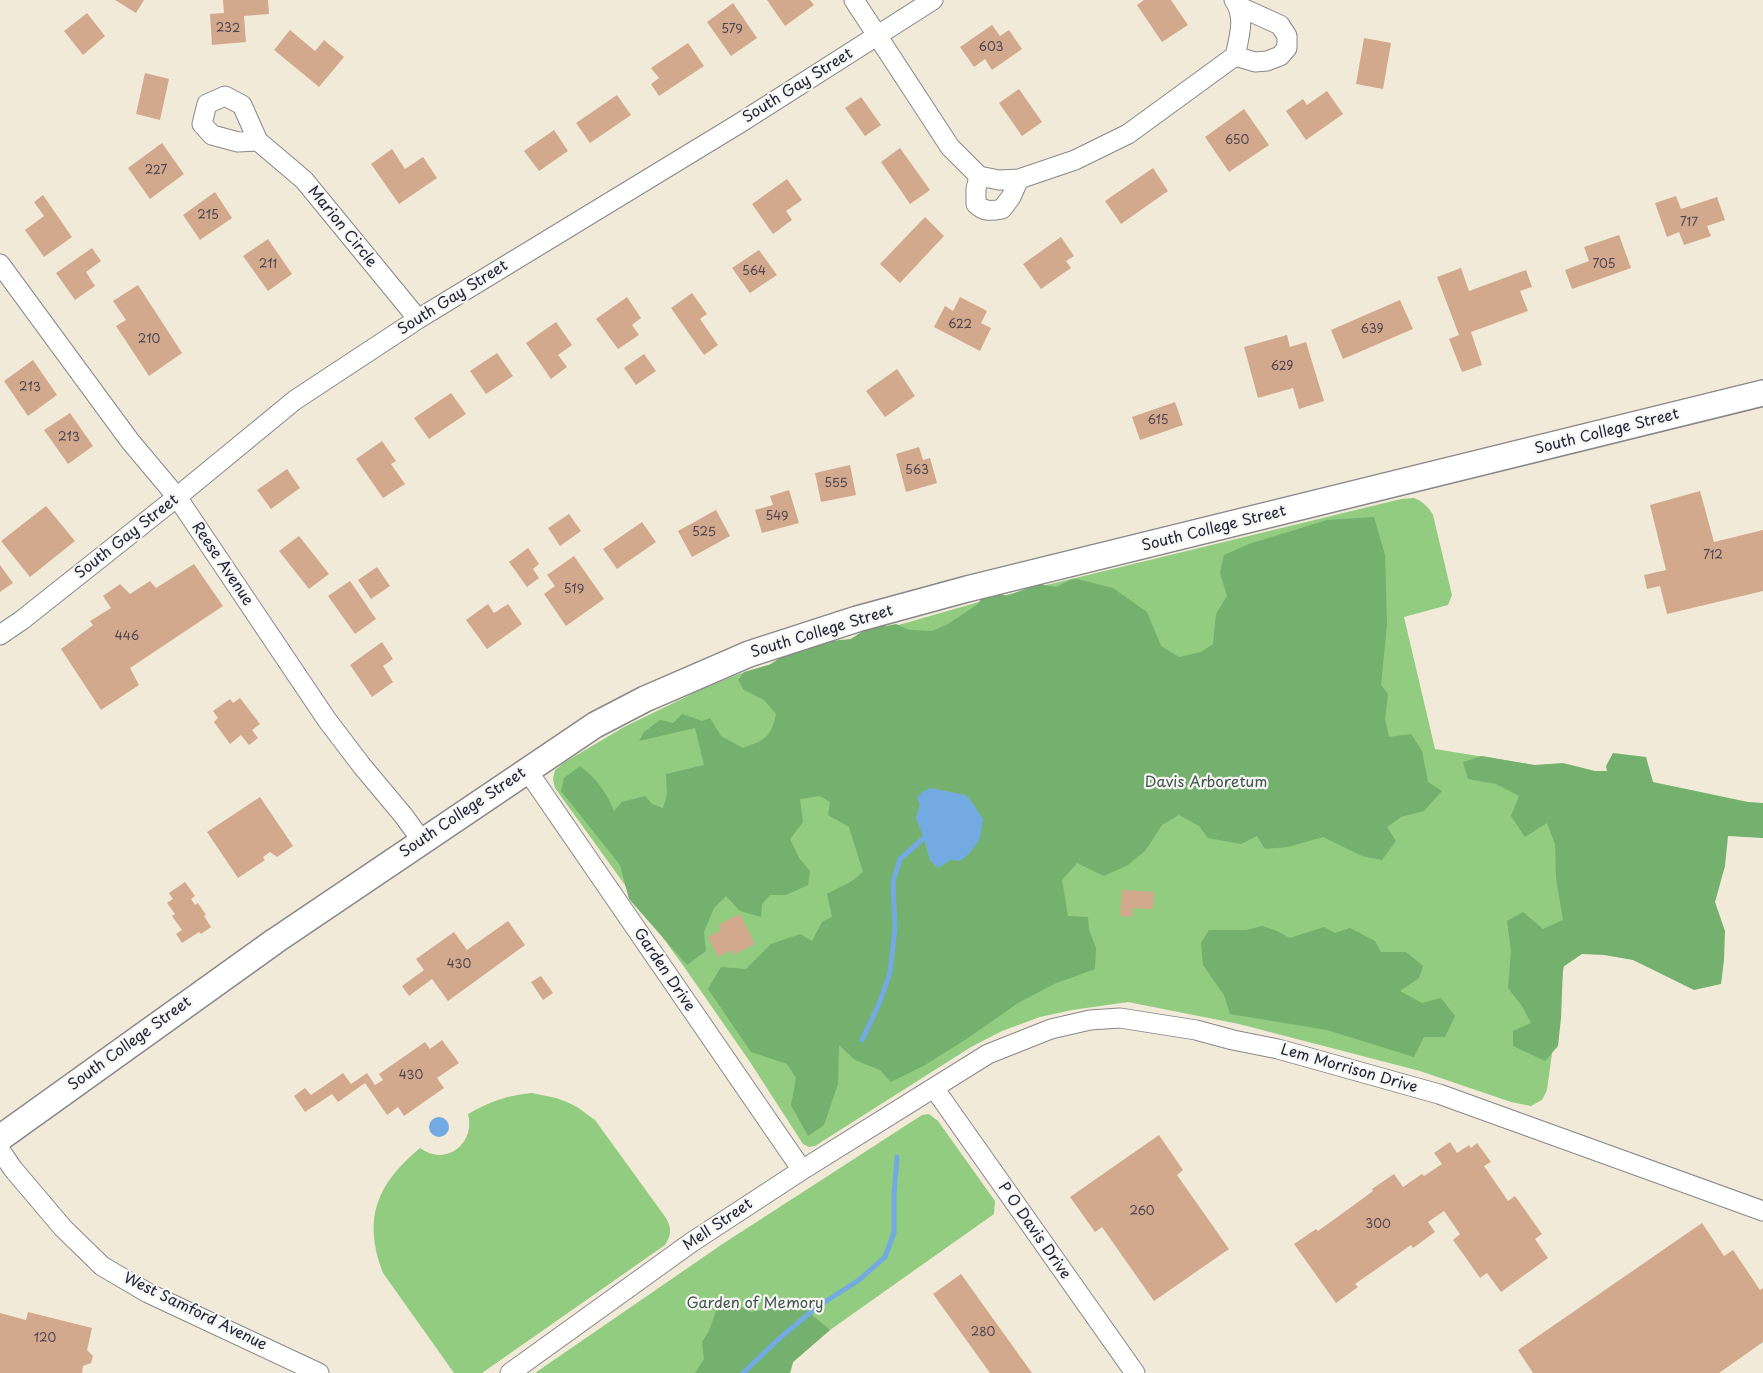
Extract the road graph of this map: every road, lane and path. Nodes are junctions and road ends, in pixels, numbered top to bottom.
1 (854, 0) edge
2 (934, 0) edge
3 (1236, 3) edge
4 (878, 36) junction
5 (1235, 56) junction
6 (258, 141) dead end
7 (979, 176) junction
8 (1019, 179) junction
9 (0, 264) edge
10 (418, 319) junction
11 (1763, 393) edge
12 (177, 497) junction
13 (0, 635) edge
14 (526, 770) junction
15 (422, 842) junction
16 (934, 1088) junction
17 (0, 1138) edge
18 (0, 1150) edge
19 (802, 1170) junction
20 (1763, 1211) edge
21 (319, 1373) edge
22 (510, 1373) edge
23 (1135, 1373) edge

1 - 4 street
2 - 4 street, South Gay Street
3 - 5 street
3 - 5 street
4 - 7 street
4 - 10 street, South Gay Street
5 - 8 street
6 - 10 street, Marion Circle
7 - 8 street
7 - 8 street
9 - 12 street, Reese Avenue
10 - 12 street, South Gay Street
11 - 14 main road, South College Street
12 - 13 street, South Gay Street
12 - 15 street, Reese Avenue
14 - 15 main road, South College Street
14 - 19 street, Garden Drive
15 - 17 main road, South College Street
16 - 19 street, Mell Street
16 - 20 street, Lem Morrison Drive
16 - 23 street, P O Davis Drive
18 - 21 street, West Samford Avenue
19 - 22 street, Mell Street

